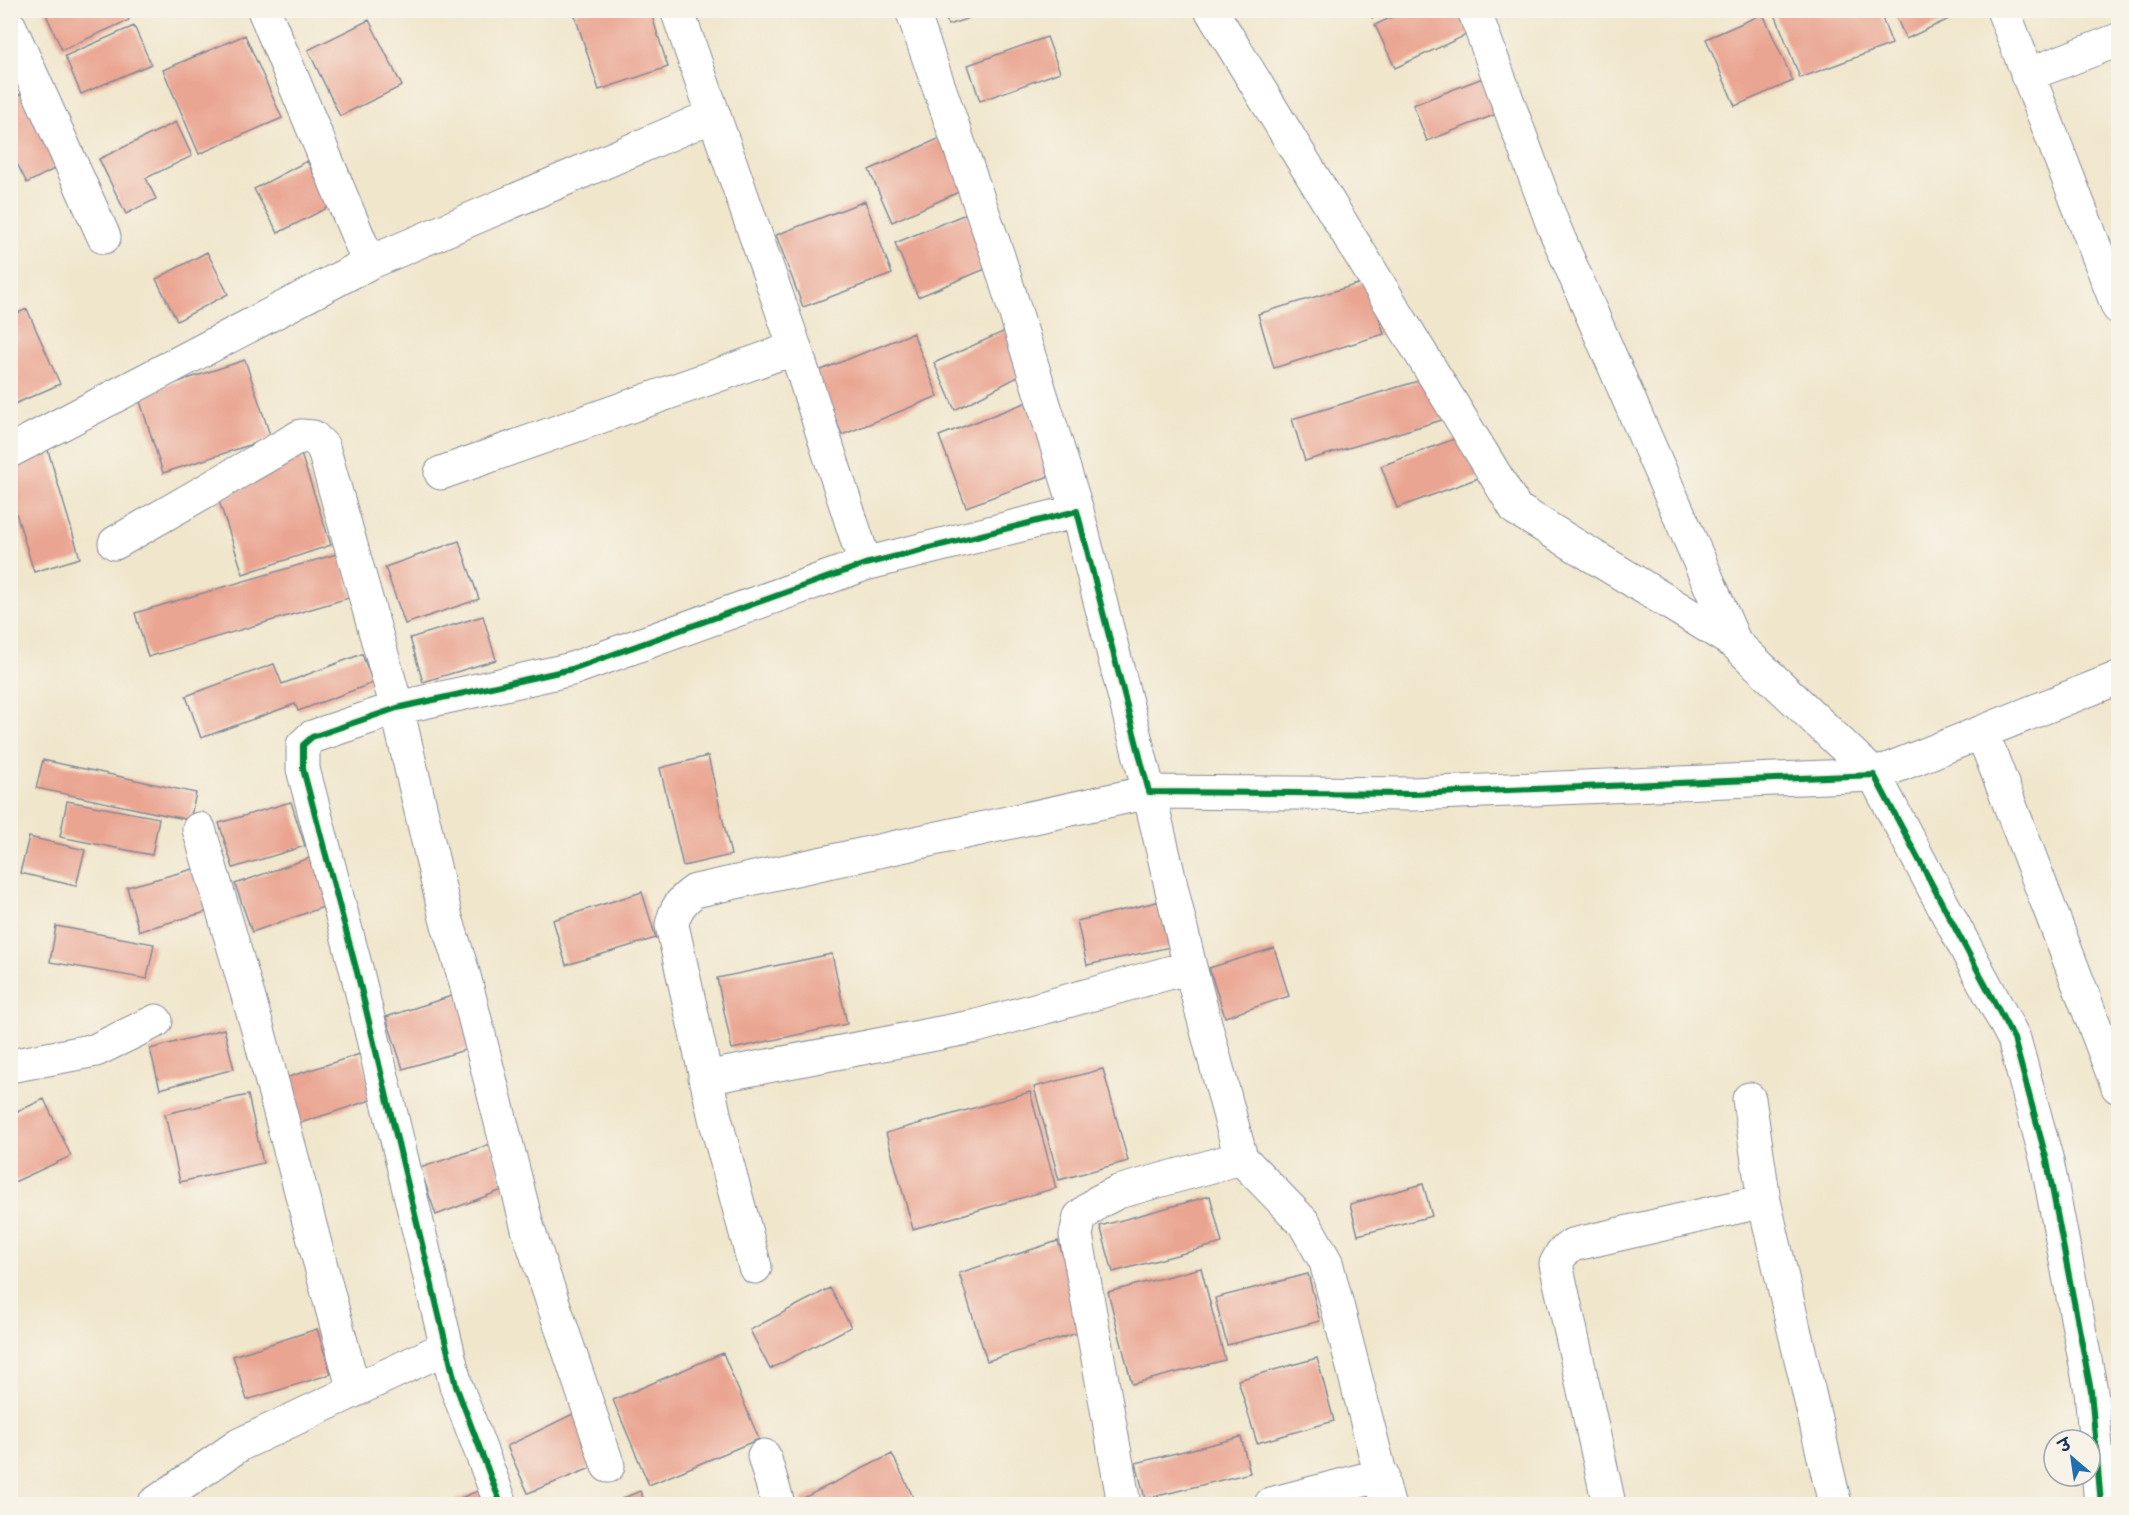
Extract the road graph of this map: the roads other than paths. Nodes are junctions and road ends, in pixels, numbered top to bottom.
1 (264, 10) edge
2 (676, 10) edge
3 (912, 10) edge
4 (1211, 10) edge
5 (1474, 10) edge
6 (2003, 10) edge
7 (10, 27) edge
8 (2118, 40) edge
9 (2027, 75) junction
10 (714, 115) junction
11 (104, 237) dead end
12 (369, 263) junction
13 (2118, 307) edge
14 (795, 348) junction
15 (10, 451) edge
16 (441, 473) dead end
17 (1077, 511) junction
18 (115, 543) dead end
19 (865, 564) junction
20 (1735, 643) junction
21 (2118, 678) edge
22 (397, 708) junction
23 (1982, 732) junction
24 (1874, 775) junction
25 (1149, 792) junction
26 (199, 829) dead end
27 (1190, 967) junction
28 (156, 1021) dead end
29 (10, 1066) edge
30 (705, 1078) junction
31 (2118, 1087) edge
32 (1749, 1099) dead end
33 (1240, 1158) junction
34 (1764, 1201) junction
35 (755, 1268) dead end
36 (447, 1347) junction
37 (354, 1390) junction
38 (764, 1456) dead end
39 (608, 1466) dead end
40 (1385, 1490) edge
41 (154, 1504) edge
42 (501, 1504) edge
43 (778, 1504) edge
44 (1124, 1504) edge
45 (1271, 1504) edge
46 (1609, 1504) edge
47 (1835, 1504) edge
48 (2101, 1504) edge

1 - 12 street
2 - 10 street
3 - 17 street
4 - 20 street
5 - 20 street
6 - 9 street
7 - 11 street
8 - 9 street
9 - 13 street
10 - 12 street
10 - 14 street
12 - 15 street
14 - 16 street
14 - 19 street
17 - 19 street
17 - 25 street
18 - 22 street
19 - 22 street
20 - 24 street
21 - 23 street
22 - 36 street
22 - 39 street
23 - 24 street
23 - 31 street
24 - 25 street
24 - 48 street
25 - 27 street
25 - 30 street
26 - 37 street
27 - 30 street
27 - 33 street
28 - 29 street
30 - 35 street
32 - 34 street
33 - 40 street
33 - 44 street
34 - 46 street
34 - 47 street
36 - 37 street
36 - 42 street
37 - 41 street
38 - 43 street
40 - 45 street

